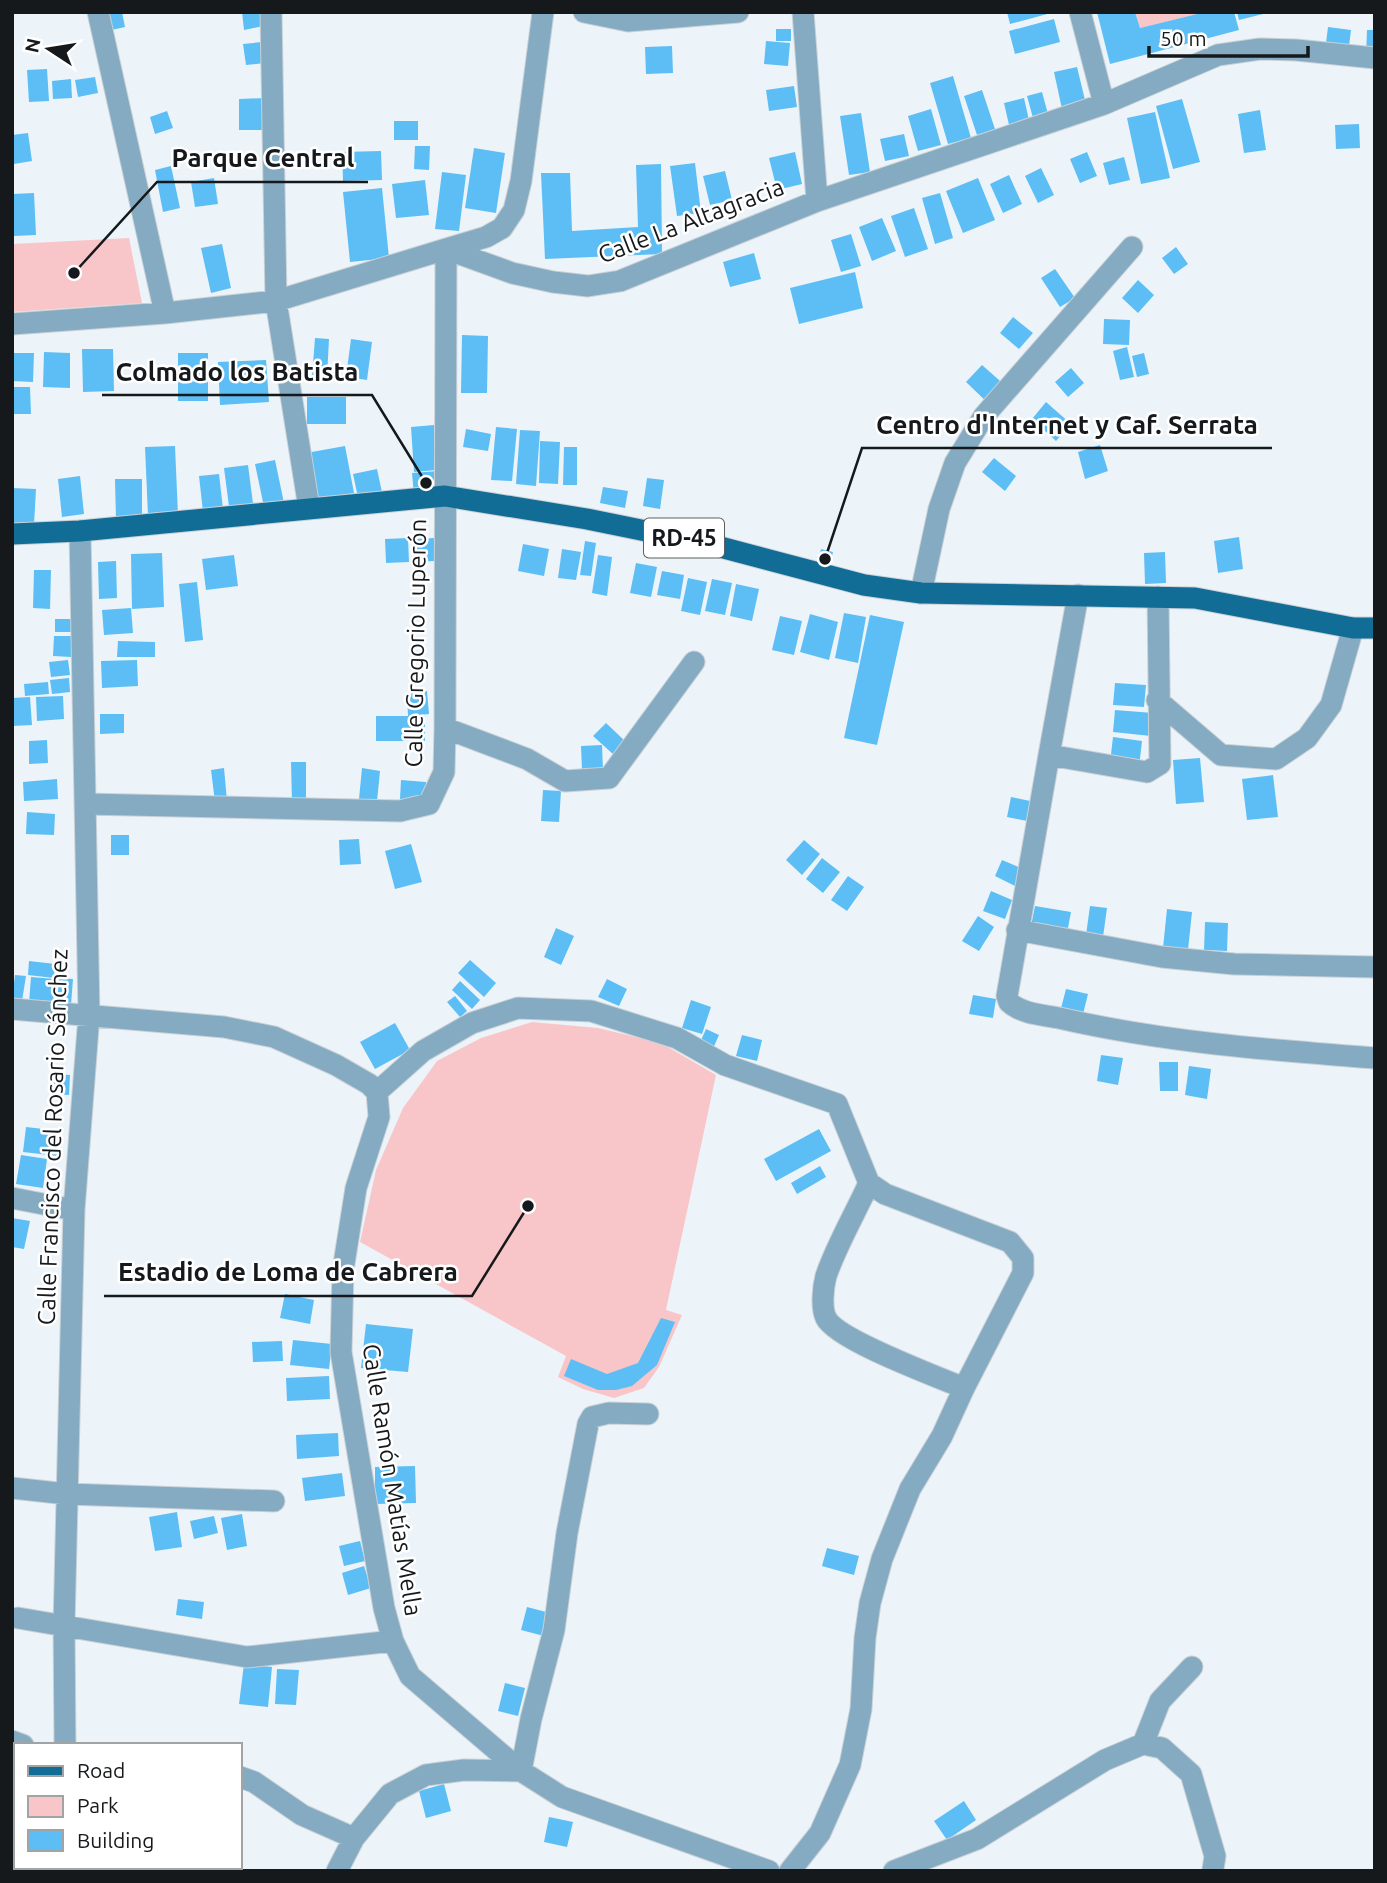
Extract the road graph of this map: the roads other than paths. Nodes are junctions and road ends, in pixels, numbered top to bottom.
1 (98, 12) edge
2 (271, 12) edge
3 (543, 12) edge
4 (584, 12) edge
5 (738, 12) edge
6 (803, 12) edge
7 (1080, 12) edge
8 (1375, 58) edge
9 (1104, 104) junction
10 (817, 201) junction
11 (1132, 247) dead end
12 (446, 249) junction
13 (276, 301) junction
14 (165, 313) junction
15 (12, 324) edge
16 (445, 496) junction
17 (309, 508) junction
18 (80, 531) junction
19 (12, 534) edge
20 (921, 593) junction
21 (1078, 595) junction
22 (1158, 597) junction
23 (1353, 628) junction
24 (1375, 628) edge
25 (694, 662) dead end
26 (1157, 699) junction
27 (445, 728) junction
28 (1049, 755) junction
29 (85, 804) junction
30 (1017, 930) junction
31 (1375, 967) edge
32 (12, 1009) edge
33 (89, 1015) junction
34 (1375, 1058) edge
35 (377, 1092) junction
36 (869, 1184) junction
37 (12, 1198) edge
38 (74, 1210) junction
39 (964, 1388) junction
40 (649, 1414) dead end
41 (12, 1488) edge
42 (67, 1494) junction
43 (274, 1501) dead end
44 (18, 1618) dead end
45 (64, 1626) junction
46 (393, 1641) junction
47 (1192, 1667) dead end
48 (65, 1743) edge
49 (1143, 1744) junction
50 (521, 1771) junction
51 (242, 1778) edge
52 (355, 1838) junction
53 (1213, 1869) dead end
54 (337, 1871) edge
55 (769, 1871) edge
56 (790, 1871) edge
57 (894, 1871) edge

1 - 14 street
2 - 13 street
3 - 12 street
4 - 5 street
6 - 10 street
7 - 9 street
8 - 9 street, Calle La Altagracia
9 - 10 street, Calle La Altagracia
10 - 12 street, Calle La Altagracia
11 - 20 street
12 - 13 street
12 - 16 street, Calle Gregorio Luperón
13 - 14 street
13 - 17 street
14 - 15 street
16 - 17 main road, RD-45
16 - 20 main road, RD-45
16 - 27 street, Calle Gregorio Luperón
17 - 18 main road, RD-45
18 - 19 main road, RD-45
18 - 29 street, Calle Francisco del Rosario Sánchez
20 - 21 main road, RD-45
21 - 22 main road, RD-45
21 - 28 street
22 - 23 main road, RD-45
22 - 26 street
23 - 24 main road, RD-45
23 - 26 street
25 - 27 street
26 - 28 street
27 - 29 street, Calle Gregorio Luperón
28 - 30 street
29 - 33 street, Calle Francisco del Rosario Sánchez
30 - 31 street
30 - 34 street
32 - 33 street
33 - 35 street
33 - 38 street, Calle Francisco del Rosario Sánchez
35 - 36 street
35 - 46 street, Calle Ramón Matías Mella
36 - 39 street
36 - 39 street
37 - 38 street
38 - 42 street, Calle Francisco del Rosario Sánchez
39 - 56 street
40 - 50 street
41 - 42 street
42 - 43 street
42 - 45 street, Calle Francisco del Rosario Sánchez
44 - 45 street
45 - 46 street
45 - 48 street, Calle Francisco del Rosario Sánchez
46 - 50 street, Calle Ramón Matías Mella
47 - 49 street
49 - 53 street
49 - 57 street
50 - 52 street
50 - 55 street, Calle Ramón Matías Mella
51 - 52 street
52 - 54 street

